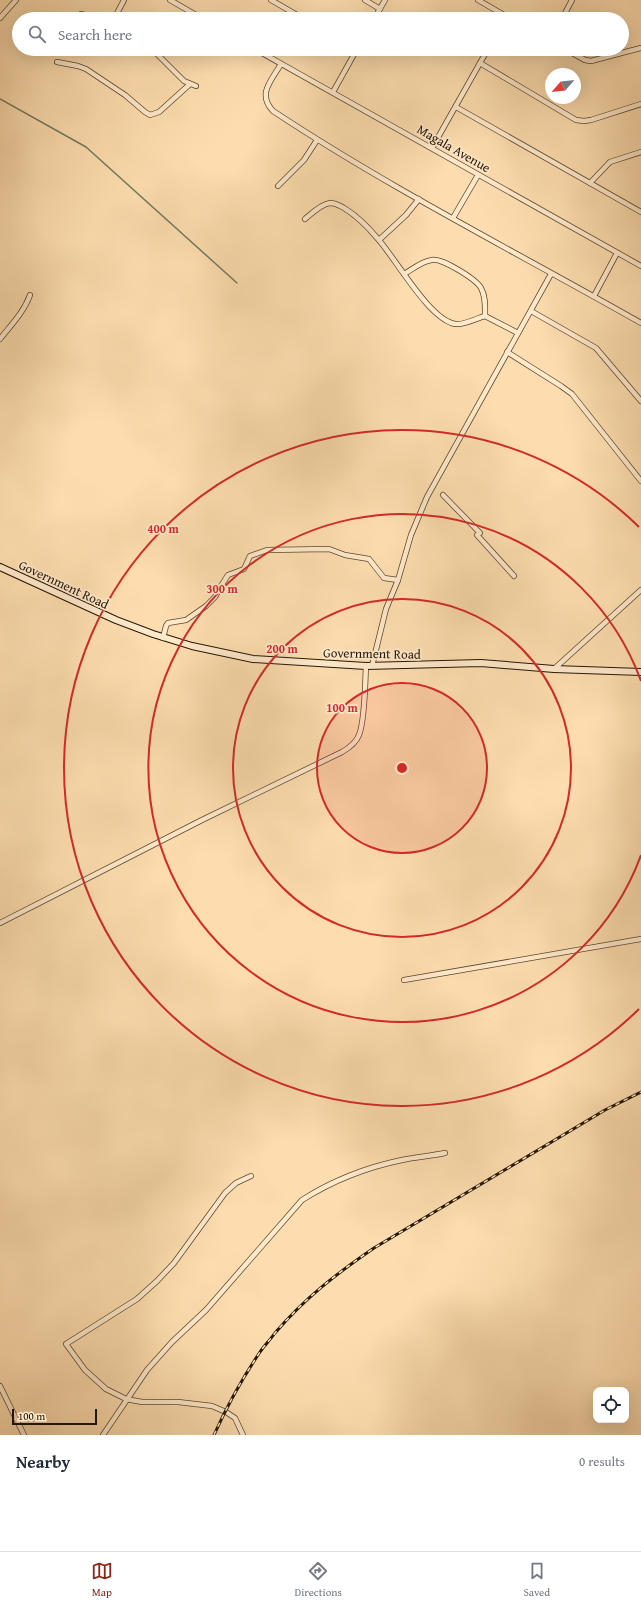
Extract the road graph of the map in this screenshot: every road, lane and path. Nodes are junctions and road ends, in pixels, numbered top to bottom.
1 (14, 0) edge
2 (124, 0) edge
3 (170, 0) edge
4 (271, 0) edge
5 (365, 0) edge
6 (385, 0) edge
7 (478, 0) edge
8 (572, 0) edge
9 (380, 8) junction
10 (118, 12) edge
11 (191, 12) edge
12 (292, 12) edge
13 (378, 12) edge
14 (496, 12) edge
15 (566, 12) edge
16 (0, 18) edge
17 (641, 48) edge
18 (629, 51) edge
19 (159, 56) edge
20 (267, 56) edge
21 (352, 56) edge
22 (484, 56) edge
23 (578, 56) edge
24 (610, 56) edge
25 (57, 62) dead end
26 (480, 63) junction
27 (281, 64) junction
28 (190, 84) junction
29 (196, 86) dead end
30 (333, 92) junction
31 (641, 104) edge
32 (456, 107) junction
33 (317, 140) junction
34 (432, 148) junction
35 (641, 152) edge
36 (478, 175) junction
37 (590, 183) junction
38 (278, 186) dead end
39 (420, 199) junction
40 (641, 212) edge
41 (453, 218) junction
42 (305, 219) dead end
43 (379, 240) junction
44 (617, 253) junction
45 (641, 266) edge
46 (404, 274) junction
47 (551, 274) junction
48 (30, 295) dead end
49 (594, 296) junction
50 (531, 311) junction
51 (485, 316) junction
52 (641, 323) edge
53 (518, 333) junction
54 (0, 339) edge
55 (507, 352) junction
56 (641, 402) edge
57 (641, 481) edge
58 (443, 495) dead end
59 (0, 567) edge
60 (514, 576) dead end
61 (398, 580) junction
62 (641, 590) edge
63 (163, 638) junction
64 (369, 666) junction
65 (554, 669) junction
66 (641, 672) edge
67 (0, 923) edge
68 (641, 939) edge
69 (404, 980) dead end
70 (445, 1153) dead end
71 (251, 1176) dead end
72 (0, 1386) edge
73 (126, 1399) junction
74 (24, 1435) edge
75 (103, 1435) edge
76 (243, 1435) edge

1 - 16 street
2 - 10 street
3 - 11 street
4 - 12 street
5 - 9 street
6 - 9 street
7 - 14 street
8 - 15 street
9 - 13 street
17 - 18 street
19 - 28 street
20 - 27 street, Magala Avenue
21 - 30 street
22 - 26 street
23 - 24 street
25 - 28 street
26 - 31 street
26 - 32 street
27 - 30 street, Magala Avenue
27 - 33 street
28 - 29 street
30 - 34 street, Magala Avenue
32 - 34 street
32 - 37 street
33 - 38 street
33 - 39 street
34 - 36 street, Magala Avenue
35 - 37 street
36 - 41 street
36 - 44 street, Magala Avenue
37 - 40 street
39 - 41 street
39 - 43 street
41 - 47 street
42 - 43 street
43 - 46 street
44 - 45 street, Magala Avenue
44 - 49 street
46 - 51 street
46 - 51 street
47 - 49 street
47 - 50 street
48 - 54 street
49 - 52 street
50 - 53 street
50 - 56 street
51 - 53 street
53 - 55 street
55 - 57 street
55 - 61 street
58 - 60 street
59 - 63 street, Government Road
61 - 63 street
61 - 64 street
62 - 65 street
63 - 64 street, Government Road
64 - 65 street, Government Road
64 - 67 street
65 - 66 street, Government Road
68 - 69 street
70 - 73 street
71 - 73 street
72 - 74 street
73 - 75 street
73 - 76 street

